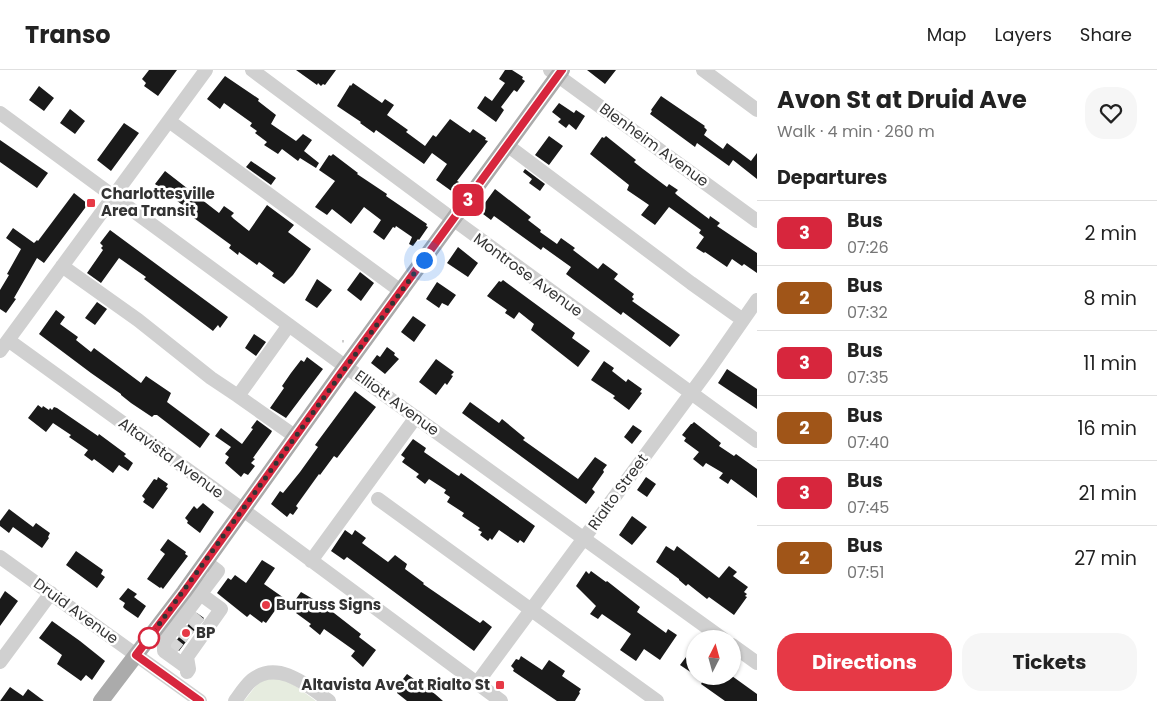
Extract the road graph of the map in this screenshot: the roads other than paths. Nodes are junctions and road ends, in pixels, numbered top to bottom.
1 (206, 70) edge
2 (252, 70) edge
3 (703, 70) edge
4 (557, 72) edge
5 (757, 110) edge
6 (0, 113) edge
7 (169, 121) junction
8 (507, 145) junction
9 (113, 196) junction
10 (454, 220) junction
11 (757, 221) edge
12 (62, 266) junction
13 (402, 292) junction
14 (757, 300) edge
15 (744, 320) junction
16 (289, 325) junction
17 (4, 346) edge
18 (346, 367) junction
19 (690, 394) junction
20 (238, 396) junction
21 (416, 417) junction
22 (296, 438) junction
23 (757, 442) edge
24 (378, 499) dead end
25 (243, 510) junction
26 (584, 538) junction
27 (0, 557) edge
28 (311, 561) junction
29 (195, 590) junction
30 (51, 593) junction
31 (531, 610) junction
32 (196, 621) junction
33 (711, 630) edge
34 (186, 634) junction
35 (178, 652) junction
36 (741, 652) edge
37 (136, 655) junction
38 (0, 662) edge
39 (757, 663) edge
40 (477, 683) junction
41 (178, 685) junction
42 (102, 701) edge
43 (200, 701) edge
44 (235, 701) edge
45 (329, 701) edge
46 (501, 701) edge
47 (657, 701) edge

1 - 7 street
2 - 10 street, Montrose Avenue
3 - 5 street
4 - 8 main road
4 - 11 street, Blenheim Avenue
6 - 9 street, Elliott Avenue
7 - 9 street
7 - 13 street
8 - 10 main road
8 - 15 street
9 - 12 street
9 - 16 street, Elliott Avenue
10 - 13 main road
10 - 19 street, Montrose Avenue
12 - 17 street
12 - 20 street
13 - 18 main road
14 - 15 street, Rialto Street
15 - 19 street, Rialto Street
16 - 18 street, Elliott Avenue
16 - 20 street
17 - 25 street, Altavista Avenue
18 - 21 street, Elliott Avenue
18 - 22 main road
19 - 23 street, Montrose Avenue
19 - 26 street, Rialto Street
20 - 22 street
21 - 26 street, Elliott Avenue
21 - 28 street
22 - 25 main road
24 - 31 street
25 - 28 street, Altavista Avenue
25 - 29 main road
26 - 31 street, Rialto Street
26 - 33 street, Elliott Avenue
27 - 30 street, Druid Avenue
28 - 40 street, Altavista Avenue
29 - 32 street
29 - 32 street
29 - 37 main road
30 - 37 street, Druid Avenue
30 - 38 street
31 - 40 street, Rialto Street
31 - 47 street
32 - 34 street
32 - 34 street
34 - 35 street
34 - 35 street
35 - 41 street
36 - 39 street
37 - 41 street, Druid Avenue
37 - 42 main road
40 - 46 street, Altavista Avenue
41 - 43 street, Druid Avenue
44 - 45 street

